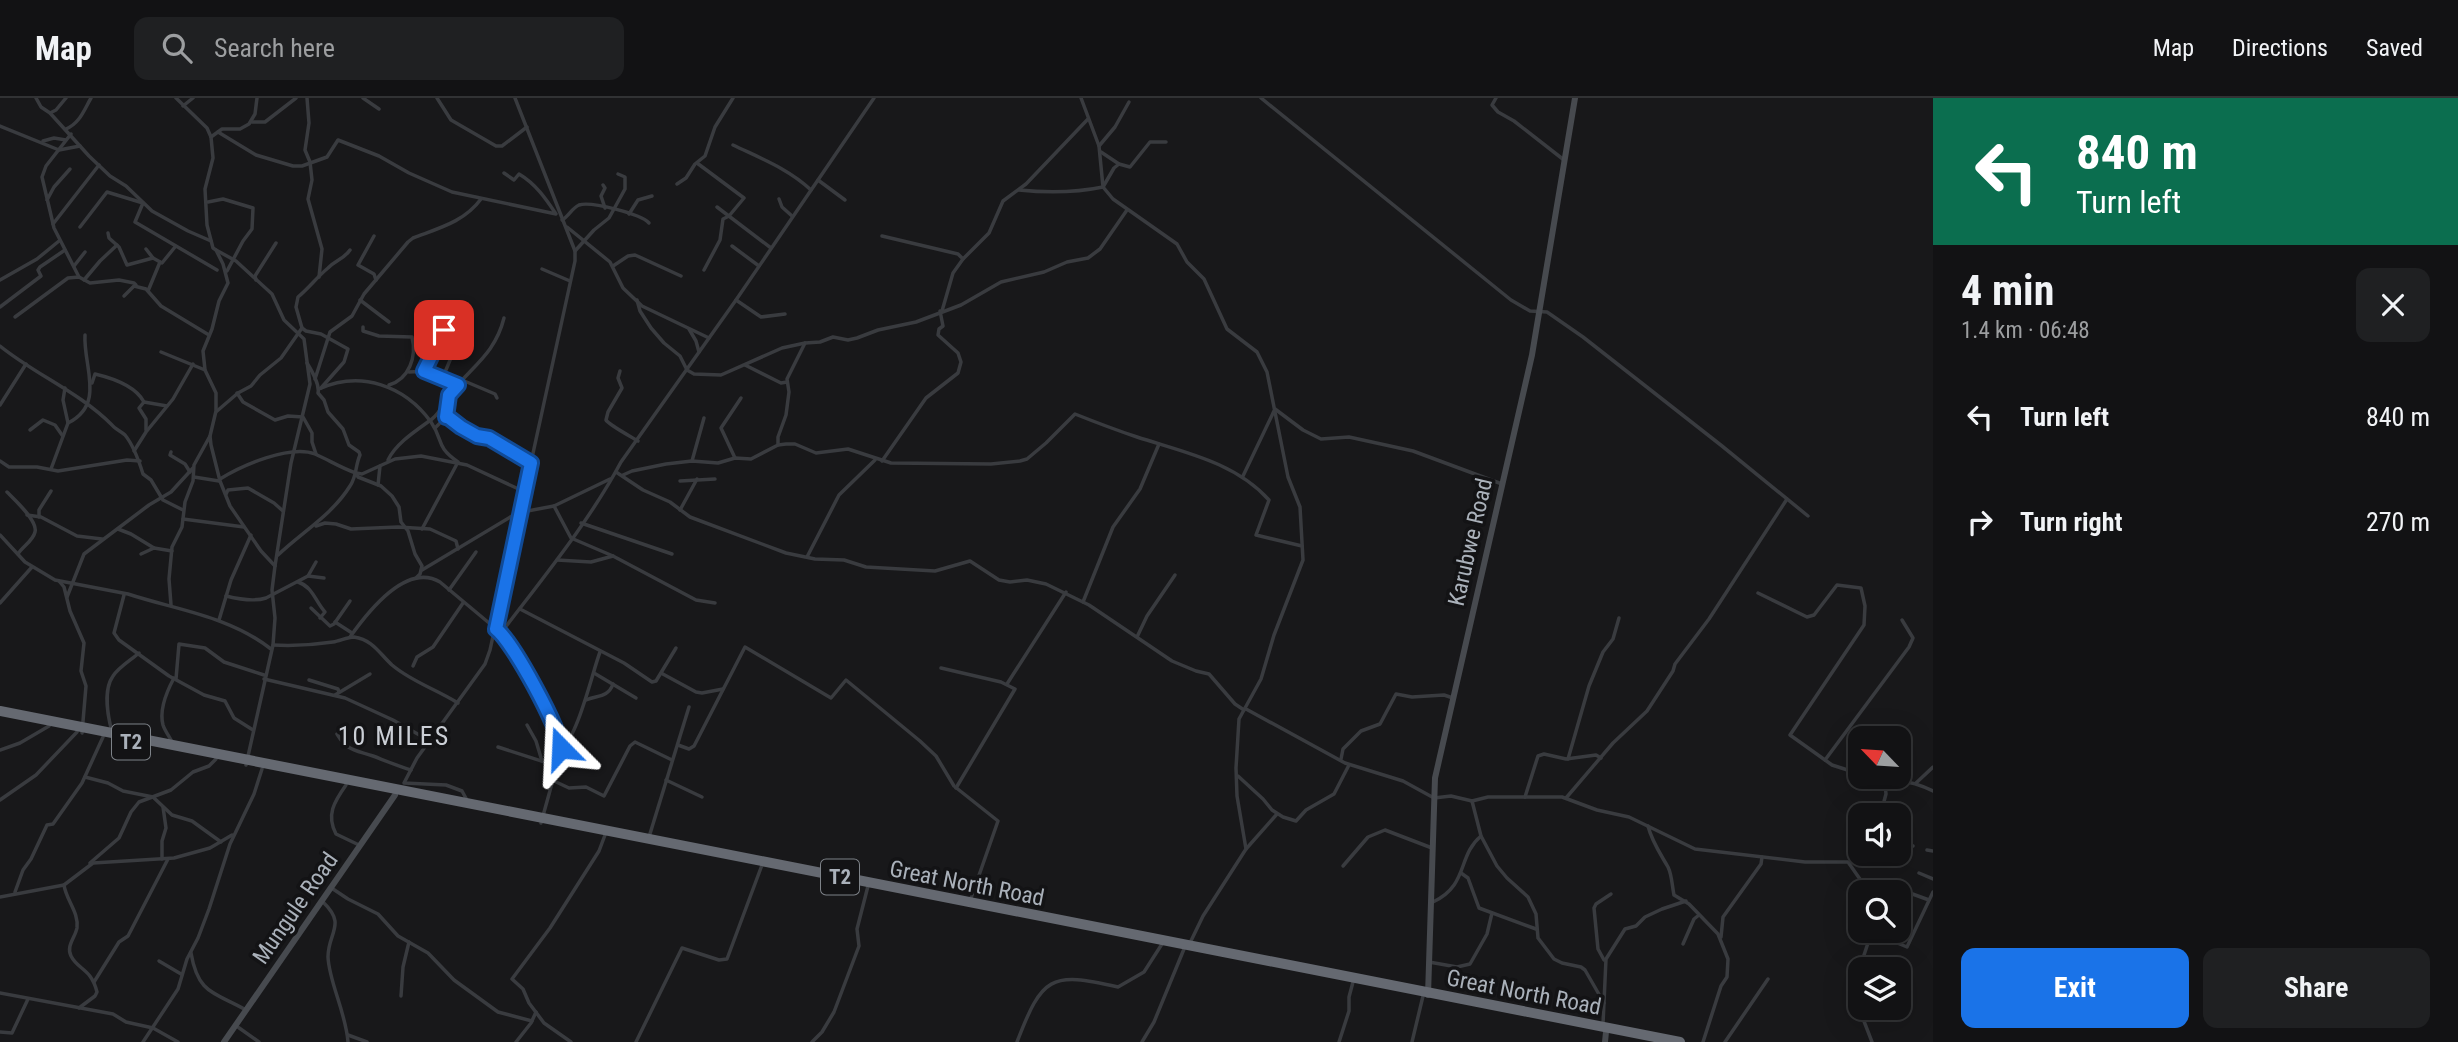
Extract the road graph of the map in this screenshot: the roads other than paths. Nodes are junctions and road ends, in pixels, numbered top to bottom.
1 (37, 98) edge
2 (66, 98) edge
3 (91, 98) edge
4 (176, 98) edge
5 (193, 98) edge
6 (257, 98) edge
7 (296, 98) edge
8 (307, 98) edge
9 (363, 98) edge
10 (436, 98) edge
11 (515, 98) edge
12 (733, 98) edge
13 (874, 98) edge
14 (1081, 98) edge
15 (1261, 98) edge
16 (1496, 98) edge
17 (1575, 98) edge
18 (1129, 102) dead end
19 (183, 106) junction
20 (379, 109) dead end
21 (50, 113) junction
22 (1088, 119) junction
23 (252, 122) junction
24 (0, 126) edge
25 (527, 127) junction
26 (66, 129) junction
27 (218, 132) junction
28 (71, 134) junction
29 (211, 137) junction
30 (41, 141) junction
31 (66, 141) junction
32 (1166, 142) dead end
33 (733, 145) dead end
34 (80, 146) junction
35 (1099, 146) junction
36 (59, 150) junction
37 (1101, 152) junction
38 (1566, 160) junction
39 (310, 162) junction
40 (697, 163) junction
41 (1118, 164) junction
42 (99, 165) junction
43 (69, 169) dead end
44 (504, 173) dead end
45 (618, 174) dead end
46 (818, 180) junction
47 (677, 184) dead end
48 (603, 185) dead end
49 (1103, 187) junction
50 (811, 190) junction
51 (1019, 190) junction
52 (652, 196) dead end
53 (481, 199) junction
54 (779, 199) dead end
55 (47, 200) junction
56 (845, 200) dead end
57 (143, 203) junction
58 (207, 203) junction
59 (717, 206) dead end
60 (605, 208) junction
61 (615, 209) junction
62 (1127, 210) junction
63 (629, 214) junction
64 (729, 216) junction
65 (792, 216) junction
66 (560, 217) junction
67 (649, 223) dead end
68 (53, 224) junction
69 (80, 227) dead end
70 (566, 227) junction
71 (108, 233) dead end
72 (374, 236) dead end
73 (882, 236) dead end
74 (60, 240) junction
75 (211, 241) junction
76 (275, 243) dead end
77 (117, 245) junction
78 (585, 245) junction
79 (732, 246) dead end
80 (175, 247) junction
81 (771, 248) junction
82 (146, 249) dead end
83 (65, 250) junction
84 (216, 250) junction
85 (350, 250) dead end
86 (85, 251) dead end
87 (575, 251) junction
88 (153, 258) junction
89 (962, 259) junction
90 (234, 260) junction
91 (160, 262) junction
92 (74, 266) junction
93 (612, 266) junction
94 (759, 266) junction
95 (542, 269) dead end
96 (217, 270) dead end
97 (704, 270) dead end
98 (226, 273) junction
99 (681, 276) dead end
100 (82, 279) junction
101 (318, 279) junction
102 (0, 280) edge
103 (376, 280) junction
104 (570, 281) junction
105 (257, 282) junction
106 (136, 285) junction
107 (148, 291) junction
108 (124, 296) dead end
109 (359, 300) junction
110 (637, 300) junction
111 (736, 300) junction
112 (0, 307) edge
113 (941, 311) junction
114 (1539, 312) junction
115 (785, 314) dead end
116 (451, 316) dead end
117 (15, 317) dead end
118 (468, 317) dead end
119 (504, 318) dead end
120 (431, 320) dead end
121 (389, 322) dead end
122 (363, 327) dead end
123 (302, 328) junction
124 (690, 329) junction
125 (298, 334) junction
126 (85, 335) dead end
127 (209, 335) junction
128 (328, 337) junction
129 (709, 338) junction
130 (804, 343) junction
131 (414, 345) junction
132 (0, 346) edge
133 (161, 352) dead end
134 (699, 352) junction
135 (305, 361) junction
136 (26, 364) junction
137 (193, 364) junction
138 (744, 365) junction
139 (205, 370) junction
140 (687, 370) junction
141 (424, 371) junction
142 (620, 371) dead end
143 (409, 372) junction
144 (443, 377) junction
145 (462, 380) junction
146 (316, 381) junction
147 (787, 382) junction
148 (92, 383) junction
149 (310, 384) junction
150 (387, 385) junction
151 (458, 385) junction
152 (65, 388) junction
153 (319, 389) junction
154 (237, 393) junction
155 (449, 395) junction
156 (497, 398) dead end
157 (741, 398) dead end
158 (144, 402) junction
159 (88, 403) junction
160 (0, 405) edge
161 (167, 406) junction
162 (1274, 409) junction
163 (216, 411) junction
164 (303, 417) junction
165 (446, 417) junction
166 (704, 418) dead end
167 (430, 421) junction
168 (68, 424) junction
169 (435, 428) junction
170 (30, 430) dead end
171 (146, 432) junction
172 (210, 436) junction
173 (62, 438) junction
174 (638, 441) junction
175 (1159, 444) junction
176 (778, 446) junction
177 (134, 451) junction
178 (294, 451) junction
179 (171, 452) dead end
180 (317, 455) junction
181 (736, 458) junction
182 (876, 459) junction
183 (388, 460) junction
184 (140, 461) junction
185 (692, 461) junction
186 (882, 461) junction
187 (458, 462) junction
188 (531, 463) junction
189 (1, 464) edge
190 (380, 465) junction
191 (51, 470) junction
192 (191, 470) junction
193 (616, 471) junction
194 (356, 473) junction
195 (624, 475) junction
196 (1244, 476) junction
197 (194, 477) junction
198 (612, 478) junction
199 (696, 479) junction
200 (715, 479) dead end
201 (220, 480) junction
202 (680, 481) dead end
203 (1502, 484) junction
204 (378, 485) junction
205 (51, 491) dead end
206 (7, 492) dead end
207 (526, 492) junction
208 (226, 495) junction
209 (162, 497) junction
210 (1787, 499) junction
211 (554, 506) junction
212 (183, 510) junction
213 (680, 510) junction
214 (283, 511) junction
215 (522, 512) junction
216 (27, 515) junction
217 (1808, 516) dead end
218 (39, 517) junction
219 (183, 519) junction
220 (581, 523) junction
221 (314, 526) junction
222 (244, 527) junction
223 (406, 528) junction
224 (118, 529) junction
225 (422, 529) junction
226 (251, 534) junction
227 (0, 535) edge
228 (571, 538) junction
229 (102, 539) junction
230 (456, 541) junction
231 (468, 543) junction
232 (1302, 546) junction
233 (154, 548) junction
234 (458, 550) junction
235 (172, 551) junction
236 (476, 552) dead end
237 (18, 554) junction
238 (141, 554) dead end
239 (671, 554) dead end
240 (277, 556) junction
241 (613, 556) junction
242 (807, 556) junction
243 (556, 560) junction
244 (316, 562) dead end
245 (275, 566) junction
246 (32, 568) junction
247 (422, 570) junction
248 (1175, 575) dead end
249 (308, 576) junction
250 (324, 578) dead end
251 (416, 578) junction
252 (57, 580) junction
253 (73, 582) junction
254 (298, 582) junction
255 (449, 590) junction
256 (1066, 592) junction
257 (1758, 593) dead end
258 (124, 595) junction
259 (226, 596) junction
260 (274, 596) junction
261 (67, 597) junction
262 (350, 601) dead end
263 (1083, 602) junction
264 (0, 603) edge
265 (463, 603) junction
266 (715, 603) dead end
267 (171, 605) junction
268 (311, 608) dead end
269 (520, 609) junction
270 (320, 618) junction
271 (1619, 618) dead end
272 (219, 620) junction
273 (1902, 620) dead end
274 (335, 622) junction
275 (498, 631) junction
276 (351, 635) junction
277 (1137, 637) junction
278 (272, 647) junction
279 (676, 648) dead end
280 (600, 652) junction
281 (139, 653) junction
282 (413, 666) dead end
283 (941, 668) dead end
284 (594, 673) junction
285 (661, 673) junction
286 (370, 674) dead end
287 (264, 677) junction
288 (175, 679) junction
289 (309, 680) dead end
290 (613, 683) junction
291 (1007, 684) junction
292 (724, 688) junction
293 (337, 694) junction
294 (636, 698) dead end
295 (1453, 698) junction
296 (584, 701) junction
297 (458, 703) junction
298 (689, 707) dead end
299 (1245, 709) junction
300 (0, 714) edge
301 (527, 725) dead end
302 (49, 726) junction
303 (253, 730) junction
304 (81, 731) junction
305 (337, 734) dead end
306 (108, 735) junction
307 (430, 741) junction
308 (678, 745) junction
309 (173, 746) junction
310 (498, 747) dead end
311 (561, 748) junction
312 (0, 750) edge
313 (1601, 758) junction
314 (216, 759) junction
315 (1568, 759) junction
316 (672, 760) junction
317 (1341, 760) junction
318 (1825, 760) junction
319 (542, 761) junction
320 (246, 763) junction
321 (1349, 765) junction
322 (557, 766) junction
323 (1933, 767) edge
324 (262, 769) junction
325 (411, 770) junction
326 (1848, 770) edge
327 (1237, 775) junction
328 (85, 777) junction
329 (666, 780) junction
330 (553, 781) junction
331 (1911, 783) edge
332 (1916, 783) junction
333 (346, 785) junction
334 (956, 788) junction
335 (1933, 791) edge
336 (395, 795) junction
337 (153, 797) junction
338 (702, 797) dead end
339 (1525, 797) junction
340 (1434, 798) junction
341 (1566, 799) junction
342 (0, 800) edge
343 (1472, 801) junction
344 (469, 804) junction
345 (163, 807) junction
346 (1277, 814) junction
347 (542, 821) junction
348 (1648, 826) junction
349 (234, 834) junction
350 (606, 835) junction
351 (1481, 836) junction
352 (648, 841) junction
353 (221, 842) junction
354 (359, 845) junction
355 (1432, 848) junction
356 (1246, 849) junction
357 (1927, 849) dead end
358 (1933, 851) edge
359 (1762, 857) junction
360 (165, 859) junction
361 (1848, 862) edge
362 (89, 864) junction
363 (762, 865) junction
364 (1343, 866) dead end
365 (1851, 866) edge
366 (1858, 866) edge
367 (1855, 871) junction
368 (1461, 873) junction
369 (1919, 873) dead end
370 (1933, 879) edge
371 (1861, 880) edge
372 (64, 886) junction
373 (867, 886) junction
374 (330, 887) junction
375 (1933, 892) edge
376 (1911, 893) edge
377 (14, 894) junction
378 (1611, 894) dead end
379 (0, 897) edge
380 (1677, 898) junction
381 (321, 900) junction
382 (1929, 900) junction
383 (1686, 901) junction
384 (969, 903) junction
385 (1431, 903) junction
386 (1669, 907) junction
387 (1492, 913) junction
388 (1699, 915) junction
389 (1536, 929) junction
390 (1911, 938) edge
391 (1721, 939) junction
392 (409, 942) junction
393 (1162, 944) junction
394 (1683, 944) dead end
395 (1186, 947) junction
396 (191, 953) junction
397 (159, 961) dead end
398 (1429, 962) junction
399 (1606, 962) junction
400 (181, 974) junction
401 (1768, 979) dead end
402 (94, 982) junction
403 (1353, 982) junction
404 (0, 993) edge
405 (1426, 995) junction
406 (401, 996) dead end
407 (29, 998) junction
408 (1604, 1003) junction
409 (79, 1008) junction
410 (246, 1010) junction
411 (536, 1012) junction
412 (1864, 1020) edge
413 (532, 1021) junction
414 (235, 1026) junction
415 (153, 1028) junction
416 (0, 1032) edge
417 (1604, 1033) edge
418 (348, 1035) junction
419 (143, 1042) edge
420 (178, 1042) edge
421 (224, 1042) edge
422 (259, 1042) edge
423 (348, 1042) edge
424 (367, 1042) edge
425 (516, 1042) edge
426 (571, 1042) edge
427 (636, 1042) edge
428 (812, 1042) edge
429 (1017, 1042) edge
430 (1142, 1042) edge
431 (1339, 1042) edge
432 (1412, 1042) edge
433 (1657, 1042) edge
434 (1680, 1042) edge
435 (1703, 1042) edge
436 (1725, 1042) edge
437 (1872, 1042) edge

1 - 21 street
2 - 21 street
3 - 26 street
4 - 19 street
5 - 19 street
6 - 23 street
7 - 23 street
8 - 39 street
9 - 20 street
10 - 25 street
11 - 25 street
12 - 40 street
13 - 46 street
14 - 22 street
15 - 114 street
16 - 38 street
17 - 38 street, Karubwe Road
18 - 35 street
19 - 29 street
21 - 26 street
22 - 35 street
22 - 51 street
23 - 27 street
24 - 30 street
25 - 66 street
26 - 28 street
27 - 29 street
27 - 39 street
28 - 31 street
28 - 34 street
29 - 58 street
30 - 31 street
30 - 36 street
31 - 36 street
32 - 41 street
33 - 50 street
34 - 36 street
34 - 42 street
35 - 37 street
36 - 55 street
37 - 41 street
37 - 49 street
38 - 114 street, Karubwe Road
39 - 53 street
39 - 101 street
40 - 47 street
40 - 64 street
41 - 49 street
42 - 57 street
42 - 68 street
43 - 55 street
44 - 66 street
45 - 61 street
46 - 50 street
46 - 56 street
48 - 60 street
49 - 51 street
49 - 62 street
50 - 65 street
51 - 89 street
52 - 63 street
53 - 66 street
53 - 103 street
54 - 65 street
55 - 68 street
57 - 69 street
57 - 75 street
57 - 80 street
58 - 75 street
58 - 90 street
59 - 64 street
60 - 61 street
60 - 66 street
61 - 63 street
61 - 78 street
62 - 113 street
62 - 162 street
63 - 67 street
64 - 81 street
64 - 97 street
65 - 81 street
66 - 70 street
68 - 74 street
70 - 78 street
70 - 87 street
71 - 77 street
72 - 103 street
73 - 89 street
74 - 83 street
74 - 102 street
75 - 84 street
76 - 105 street
77 - 88 street
77 - 100 street
78 - 87 street
78 - 93 street
79 - 94 street
80 - 91 street
80 - 96 street
81 - 94 street
82 - 88 street
83 - 92 street
83 - 112 street
84 - 90 street
84 - 98 street
85 - 101 street
86 - 92 street
87 - 104 street
88 - 91 street
89 - 113 street
90 - 98 street
90 - 105 street
91 - 107 street
92 - 100 street
93 - 99 street
93 - 110 street
94 - 111 street
95 - 104 street
98 - 127 street
100 - 106 street
100 - 117 street
101 - 123 street
103 - 109 street
104 - 188 street
105 - 125 street
106 - 107 street
106 - 108 street
107 - 127 street
109 - 121 street
109 - 128 street
110 - 124 street
110 - 140 street
111 - 115 street
111 - 129 street
113 - 130 street
113 - 186 street
114 - 203 street, Karubwe Road
114 - 210 street
116 - 141 street
118 - 144 street
119 - 145 street
120 - 131 street
122 - 131 street
123 - 125 street
123 - 128 street
124 - 129 street
124 - 134 street
125 - 135 street
125 - 154 street
126 - 148 street
127 - 139 street
128 - 146 street
128 - 153 street
129 - 134 street
130 - 138 street
130 - 147 street
131 - 143 street
132 - 136 street
133 - 137 street
134 - 140 street
135 - 146 street
135 - 149 street
136 - 152 street
136 - 160 street
137 - 139 street
137 - 161 street
138 - 140 street
138 - 147 street
139 - 163 street
140 - 174 street
141 - 143 street
141 - 144 street
142 - 174 street
143 - 150 street
144 - 151 street
145 - 151 street
145 - 156 street
146 - 149 street
146 - 153 street
147 - 176 street
148 - 158 street
148 - 159 street
149 - 164 street
150 - 153 street
150 - 167 street
151 - 155 street
152 - 159 street
152 - 168 street
153 - 194 street
154 - 163 street
154 - 164 street
155 - 165 street
155 - 167 street
157 - 181 street
158 - 161 street
158 - 171 street
159 - 168 street
159 - 177 street
161 - 171 street
162 - 196 street
162 - 203 street
162 - 232 street
163 - 172 street
164 - 178 street
164 - 180 street
165 - 169 street
165 - 188 street
166 - 185 street
167 - 169 street
167 - 183 street
168 - 173 street
169 - 187 street
170 - 173 street
171 - 177 street
172 - 192 street
172 - 201 street
173 - 191 street
174 - 193 street
175 - 186 street
175 - 196 street
175 - 263 street
176 - 181 street
176 - 182 street
177 - 184 street
178 - 180 street
178 - 201 street
178 - 214 street
179 - 192 street
180 - 194 street
181 - 185 street
182 - 186 street
182 - 242 street
183 - 187 street
183 - 190 street
184 - 191 street
184 - 209 street
185 - 195 street
187 - 207 street
187 - 225 street
188 - 207 street
189 - 191 street
190 - 194 street
190 - 204 street
192 - 197 street
192 - 209 street
193 - 195 street
193 - 198 street
194 - 204 street
194 - 221 street
195 - 213 street
196 - 232 street
197 - 201 street
197 - 212 street
198 - 211 street
198 - 220 street
199 - 200 street
199 - 202 street
199 - 213 street
201 - 208 street
203 - 295 street, Karubwe Road
204 - 223 street
205 - 218 street
206 - 216 street
207 - 215 street
208 - 214 street
208 - 222 street
209 - 212 street
209 - 224 street
210 - 217 street
210 - 313 street
211 - 215 street
211 - 228 street
212 - 219 street
213 - 242 street
214 - 240 street
215 - 231 street
215 - 275 street
216 - 218 street
216 - 237 street
218 - 229 street
219 - 222 street
219 - 235 street
220 - 228 street
220 - 239 street
221 - 223 street
221 - 240 street
222 - 226 street
223 - 225 street
223 - 247 street
224 - 229 street
224 - 233 street
225 - 230 street
226 - 245 street
226 - 259 street
227 - 237 street
228 - 241 street
228 - 243 street
229 - 253 street
230 - 231 street
230 - 234 street
231 - 234 street
232 - 299 street
233 - 235 street
233 - 238 street
234 - 247 street
235 - 267 street
236 - 255 street
237 - 246 street
240 - 245 street
241 - 243 street
241 - 266 street
242 - 256 street
243 - 269 street
244 - 249 street
245 - 260 street
246 - 252 street
246 - 264 street
247 - 251 street
248 - 277 street
249 - 250 street
249 - 254 street
251 - 255 street
251 - 276 street
252 - 253 street
252 - 261 street
253 - 258 street
253 - 261 street
254 - 260 street
254 - 270 street
255 - 265 street
256 - 263 street
256 - 291 street
257 - 318 street
258 - 267 street
258 - 281 street
259 - 260 street
259 - 272 street
260 - 278 street
261 - 304 street
262 - 274 street
263 - 277 street
265 - 275 street
265 - 282 street
267 - 272 street
268 - 270 street
269 - 275 street
269 - 280 street
270 - 274 street
271 - 315 street
272 - 278 street
273 - 318 street
274 - 276 street
275 - 297 street
275 - 311 street
276 - 278 street
276 - 297 street
277 - 299 street
278 - 287 street
279 - 285 street
280 - 284 street
280 - 285 street
281 - 288 street
281 - 306 street
283 - 291 street
284 - 290 street
284 - 296 street
285 - 292 street
286 - 293 street
287 - 288 street
287 - 293 street
287 - 303 street
288 - 303 street
288 - 309 street
289 - 293 street
290 - 294 street
290 - 296 street
291 - 334 street
292 - 308 street
292 - 334 street
293 - 307 street
295 - 317 street
295 - 340 street, Karubwe Road
296 - 311 street
297 - 307 street
298 - 308 street
299 - 317 street
299 - 327 street
300 - 302 highway, Great North Road / T2
300 - 304 highway, Great North Road / T2
301 - 319 street
302 - 304 highway, Great North Road / T2
302 - 312 street
303 - 320 street
304 - 306 highway, Great North Road / T2
304 - 342 street
305 - 325 street
306 - 309 highway, Great North Road / T2
306 - 314 highway, Great North Road / T2
306 - 328 street
307 - 325 street
308 - 316 street
309 - 320 highway, Great North Road / T2
310 - 319 street
311 - 322 street
313 - 315 street
313 - 341 street
314 - 320 highway, Great North Road / T2
314 - 337 street
315 - 339 street
316 - 329 street
316 - 330 street
317 - 321 street
318 - 326 street
319 - 322 street
320 - 324 highway, Great North Road / T2
320 - 344 highway, Great North Road / T2
321 - 340 street
321 - 346 street
322 - 330 street
323 - 332 street
324 - 333 highway, Great North Road / T2
324 - 349 street
325 - 344 street
327 - 346 street
327 - 356 street
328 - 337 street
328 - 377 street
329 - 338 street
329 - 352 street
330 - 347 street
331 - 332 street
332 - 335 street
333 - 336 highway, Great North Road / T2
333 - 354 street
334 - 384 street
336 - 347 highway, Great North Road / T2
336 - 354 street, Mungule Road
337 - 345 street
337 - 362 street
339 - 341 street
339 - 343 street
340 - 343 street
340 - 355 street, Karubwe Road
341 - 348 street
343 - 351 street
344 - 347 highway, Great North Road / T2
345 - 353 street
345 - 360 street
346 - 356 street
347 - 350 highway, Great North Road / T2
347 - 352 highway, Great North Road / T2
348 - 359 street
348 - 380 street
349 - 353 street
349 - 396 street
350 - 352 highway, Great North Road / T2
350 - 411 street
351 - 368 street
351 - 389 street
352 - 363 highway, Great North Road / T2
352 - 384 highway, Great North Road / T2
353 - 360 street
354 - 374 street, Mungule Road
355 - 364 street
355 - 385 street, Karubwe Road
356 - 395 street
357 - 358 street
359 - 361 street
359 - 391 street
360 - 362 street
360 - 402 street
362 - 372 street
363 - 373 highway, Great North Road / T2
363 - 427 street
365 - 367 street
366 - 367 street
367 - 371 street
368 - 385 street
368 - 387 street
369 - 370 street
372 - 377 street
372 - 402 street
373 - 393 highway, Great North Road / T2
373 - 428 street
374 - 381 street, Mungule Road
374 - 392 street
375 - 382 street
376 - 382 street
377 - 379 street
378 - 399 street
380 - 383 street
380 - 386 street
381 - 410 street, Mungule Road
381 - 418 street
382 - 390 street
383 - 386 street
383 - 388 street
384 - 395 highway, Great North Road / T2
385 - 398 street, Karubwe Road
386 - 399 street
387 - 389 street
387 - 398 street
388 - 391 street
388 - 394 street
389 - 408 street
391 - 435 street
392 - 406 street
392 - 413 street
393 - 395 highway, Great North Road / T2
393 - 429 street
395 - 403 highway, Great North Road / T2
395 - 405 highway, Great North Road / T2
395 - 430 street
396 - 400 street
396 - 410 street
397 - 400 street
398 - 405 street, Karubwe Road
399 - 408 street
400 - 415 street
401 - 436 street
402 - 409 street
403 - 405 highway, Great North Road / T2
403 - 431 street
404 - 407 street
405 - 417 highway, Great North Road / T2
405 - 432 street
407 - 409 street
407 - 416 street
408 - 417 street
409 - 415 street
410 - 414 street, Mungule Road
411 - 413 street
411 - 426 street
412 - 437 street
413 - 425 street
414 - 421 street, Mungule Road
414 - 422 street
415 - 419 street
415 - 420 street
417 - 433 highway, Great North Road / T2
417 - 434 highway, Great North Road / T2
418 - 423 street
418 - 424 street

